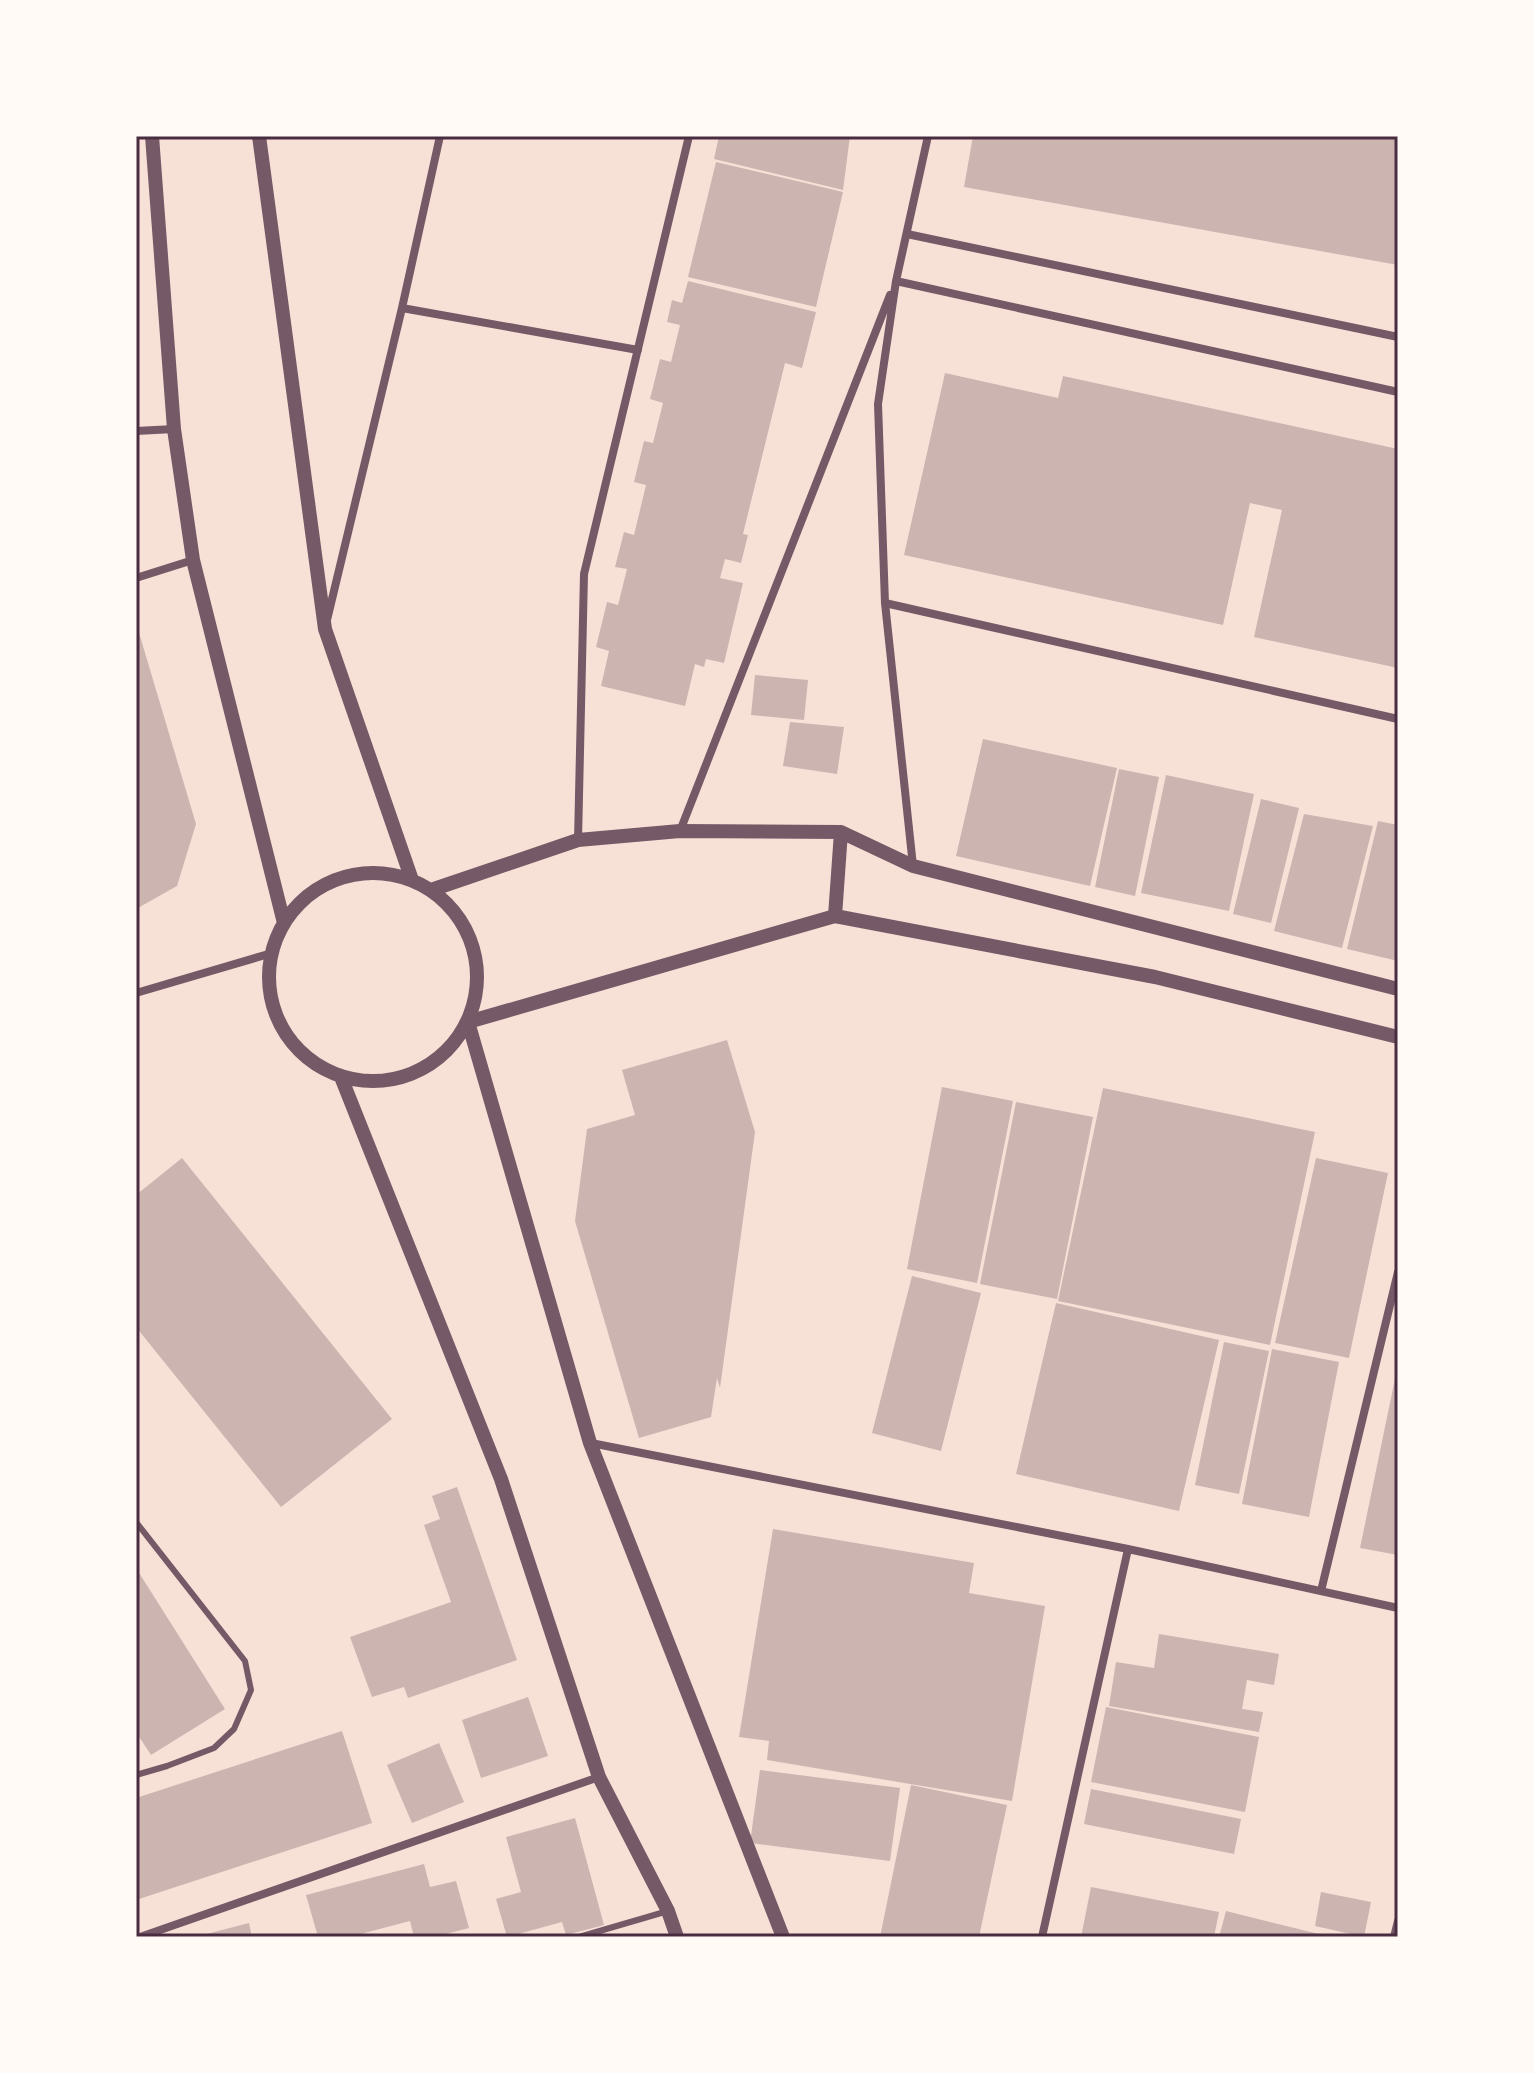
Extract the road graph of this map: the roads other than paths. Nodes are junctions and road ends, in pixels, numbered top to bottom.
1 (152, 136) edge
2 (259, 136) edge
3 (440, 136) edge
4 (689, 136) edge
5 (928, 136) edge
6 (907, 234) junction
7 (896, 281) junction
8 (402, 308) junction
9 (1398, 337) edge
10 (638, 350) junction
11 (1398, 392) edge
12 (174, 429) junction
13 (136, 431) edge
14 (193, 560) junction
15 (136, 578) edge
16 (885, 603) junction
17 (325, 629) junction
18 (1398, 719) edge
19 (680, 831) junction
20 (841, 832) junction
21 (578, 840) junction
22 (913, 866) junction
23 (412, 880) junction
24 (431, 890) junction
25 (835, 916) junction
26 (284, 923) junction
27 (272, 953) junction
28 (1398, 989) edge
29 (136, 993) edge
30 (468, 1022) junction
31 (1398, 1037) edge
32 (341, 1077) junction
33 (1398, 1272) edge
34 (590, 1443) junction
35 (136, 1522) edge
36 (1128, 1549) junction
37 (1321, 1591) junction
38 (1398, 1608) edge
39 (136, 1775) edge
40 (599, 1777) junction
41 (668, 1911) junction
42 (1398, 1921) edge
43 (140, 1937) edge
44 (579, 1937) edge
45 (677, 1937) edge
46 (783, 1937) edge
47 (1042, 1937) edge
48 (1394, 1937) edge

1 - 12 street
2 - 17 street
3 - 8 street
4 - 10 street
5 - 6 street
6 - 7 street
6 - 9 street
7 - 11 street
7 - 16 street
7 - 19 street
8 - 10 street
8 - 17 street
10 - 21 street
12 - 13 street
12 - 14 street
14 - 15 street
14 - 26 street
16 - 18 street
16 - 22 street
17 - 23 street
19 - 20 street
19 - 21 street
20 - 22 street
20 - 25 street
21 - 24 street
22 - 28 street
23 - 24 street
23 - 26 street
24 - 30 street
25 - 30 street
25 - 31 street
26 - 27 street
27 - 29 street
27 - 32 street
30 - 32 street
30 - 34 street
32 - 40 street
33 - 37 street
34 - 36 street
34 - 46 street
35 - 39 lane
36 - 37 street
36 - 47 street
37 - 38 street
40 - 41 street
40 - 43 street
41 - 44 lane
41 - 45 street
42 - 48 street

